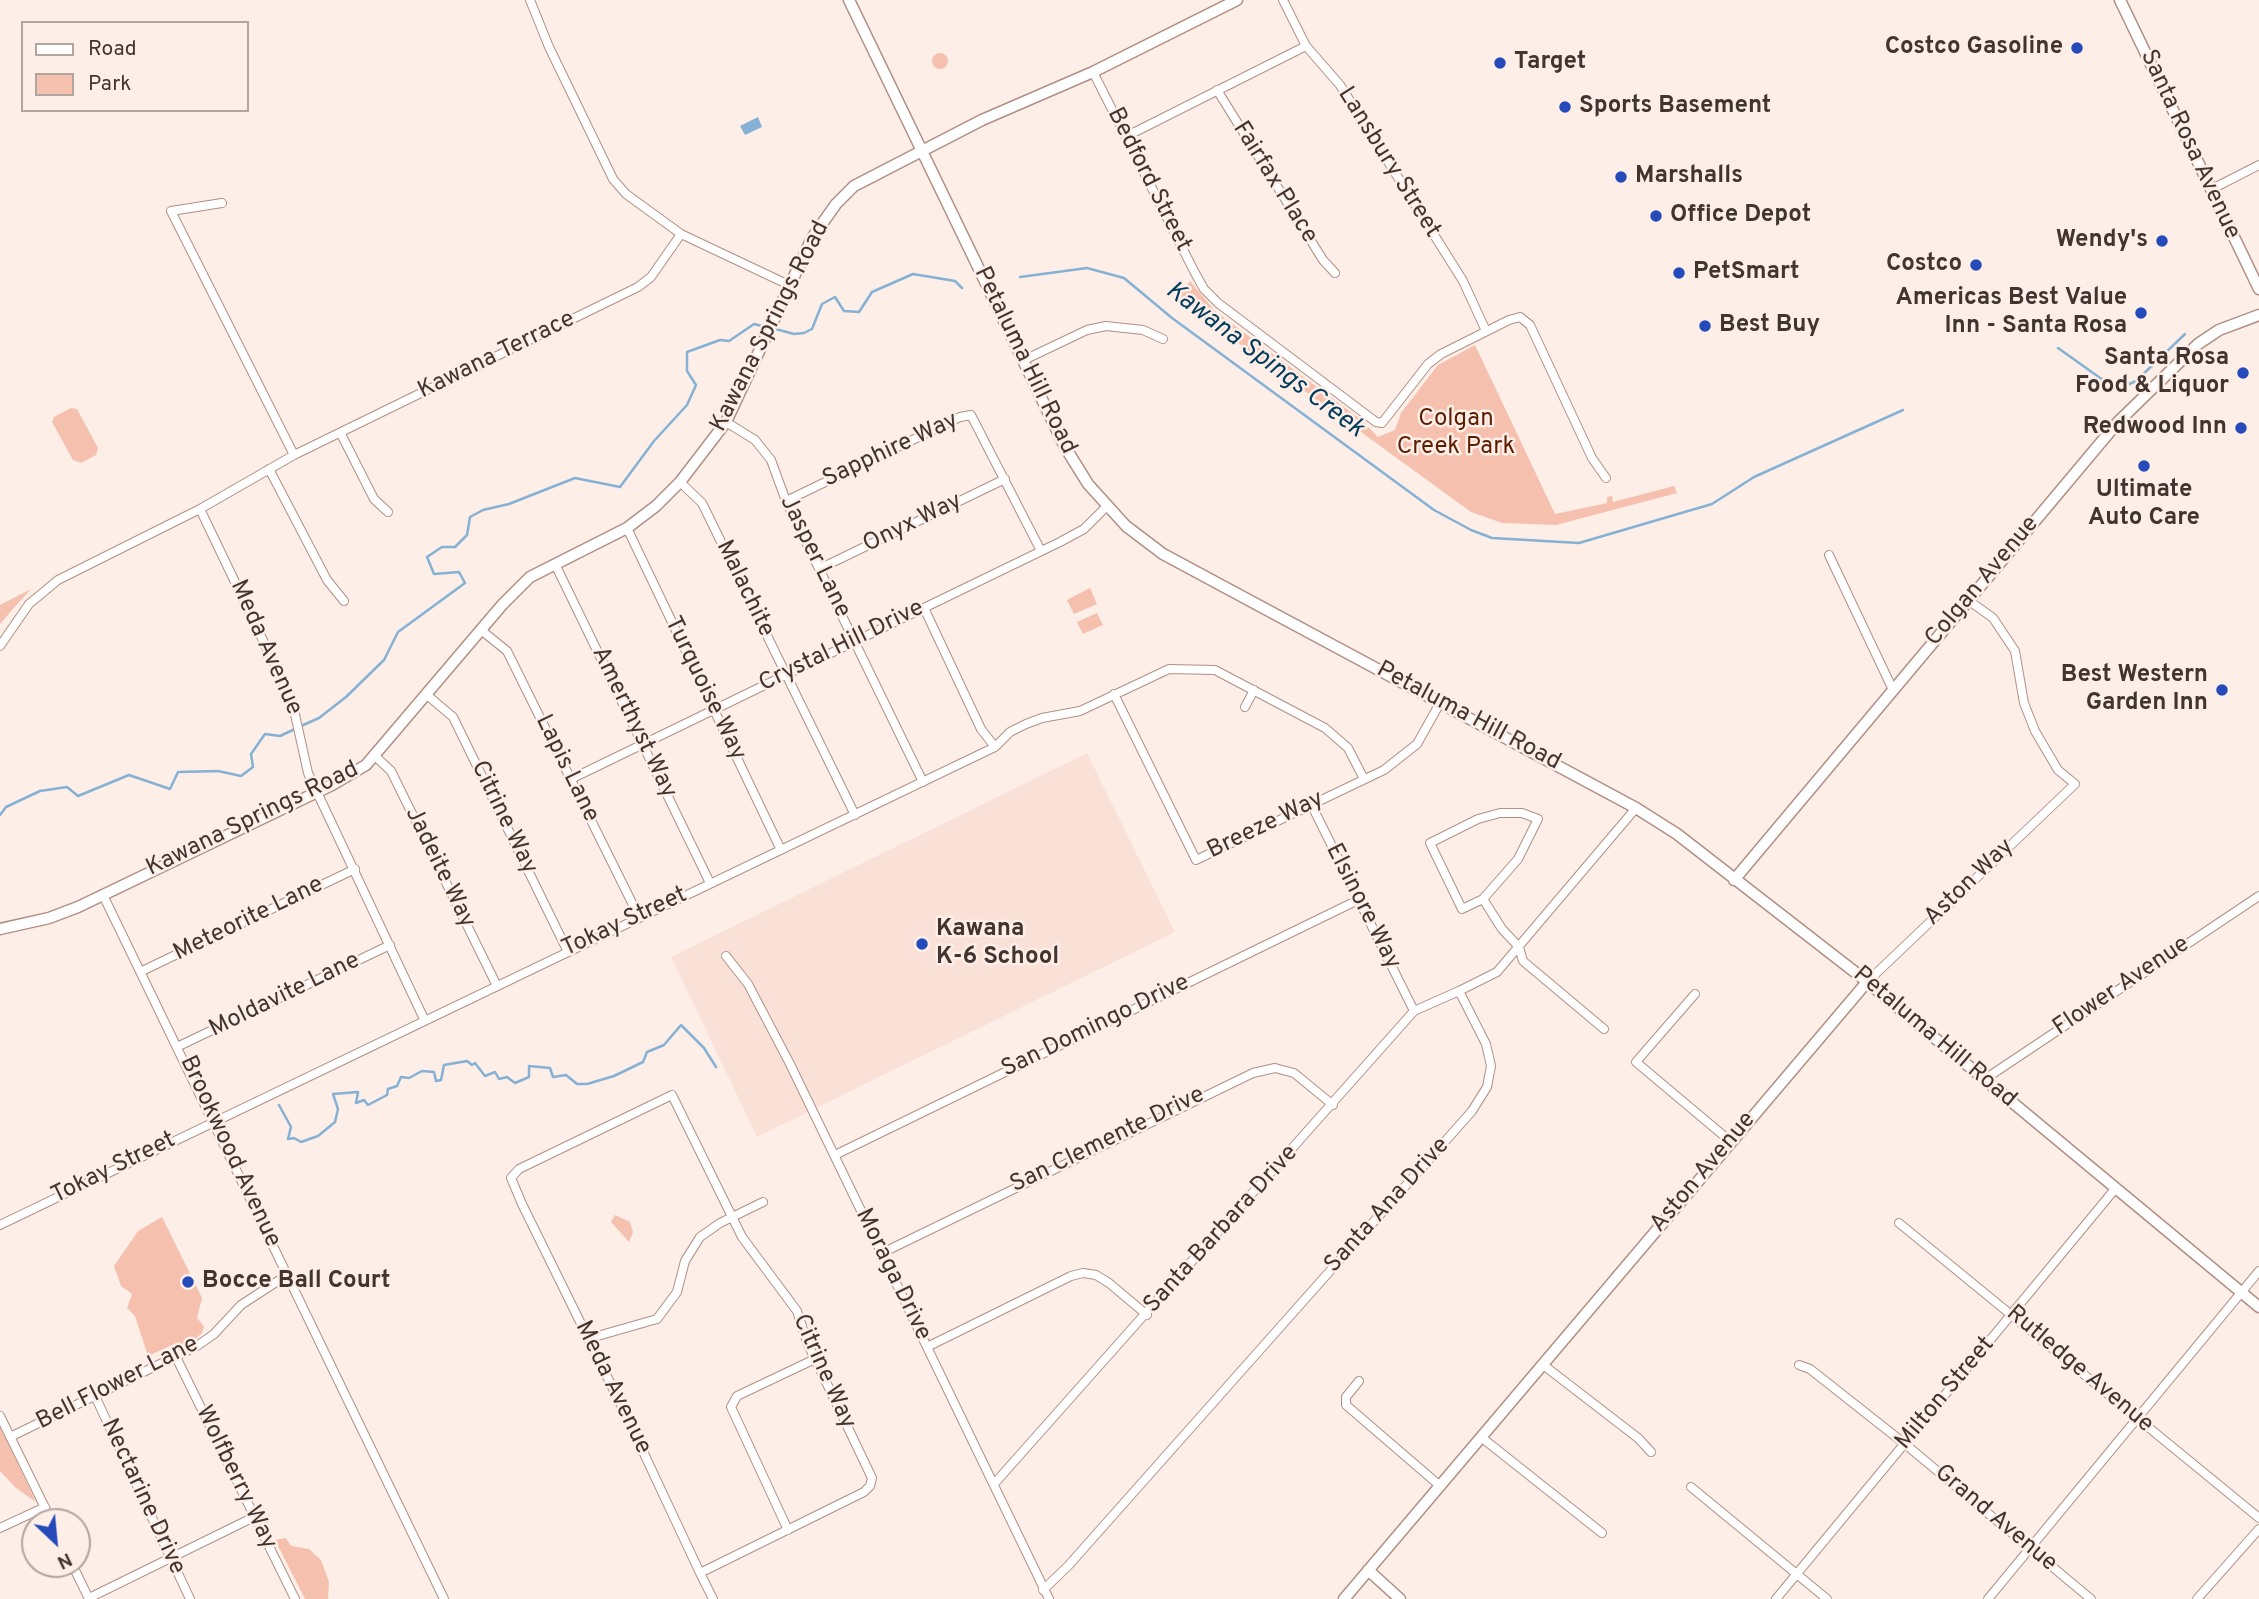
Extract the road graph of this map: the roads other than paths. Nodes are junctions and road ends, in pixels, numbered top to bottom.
1 (530, 0) edge
2 (849, 0) edge
3 (1237, 0) edge
4 (1283, 0) edge
5 (2120, 0) edge
6 (1306, 46) junction
7 (1093, 72) junction
8 (1217, 90) junction
9 (1127, 136) junction
10 (920, 150) junction
11 (2259, 165) edge
12 (2212, 189) junction
13 (222, 203) dead end
14 (681, 234) junction
15 (1335, 273) dead end
16 (789, 285) junction
17 (2259, 289) edge
18 (2259, 315) edge
19 (1486, 331) junction
20 (1163, 339) dead end
21 (1024, 360) junction
22 (726, 422) junction
23 (341, 434) junction
24 (295, 455) junction
25 (269, 468) junction
26 (1606, 478) dead end
27 (1005, 479) junction
28 (680, 482) junction
29 (786, 501) junction
30 (1107, 507) junction
31 (200, 509) junction
32 (388, 512) dead end
33 (627, 528) junction
34 (1041, 551) junction
35 (1829, 555) dead end
36 (555, 564) junction
37 (821, 568) junction
38 (1968, 600) junction
39 (344, 601) dead end
40 (924, 608) junction
41 (481, 630) junction
42 (855, 641) junction
43 (0, 646) edge
44 (786, 675) junction
45 (1254, 690) junction
46 (1893, 690) junction
47 (427, 695) junction
48 (1114, 695) junction
49 (1440, 703) junction
50 (1245, 707) dead end
51 (713, 710) junction
52 (644, 743) junction
53 (995, 747) junction
54 (375, 757) junction
55 (571, 779) junction
56 (1364, 779) junction
57 (923, 782) junction
58 (317, 792) junction
59 (1311, 804) junction
60 (1636, 808) junction
61 (855, 815) junction
62 (781, 850) junction
63 (355, 869) junction
64 (1734, 880) junction
65 (710, 883) junction
66 (103, 895) junction
67 (2259, 896) edge
68 (1483, 899) junction
69 (1358, 900) junction
70 (639, 917) junction
71 (0, 929) edge
72 (390, 945) junction
73 (1519, 947) junction
74 (568, 950) junction
75 (726, 956) dead end
76 (142, 971) junction
77 (1867, 982) junction
78 (496, 984) junction
79 (1459, 991) junction
80 (1695, 994) dead end
81 (1414, 1011) junction
82 (424, 1019) junction
83 (1604, 1029) dead end
84 (179, 1046) junction
85 (1985, 1079) junction
86 (1333, 1105) junction
87 (213, 1120) junction
88 (1730, 1141) junction
89 (835, 1155) junction
90 (511, 1178) joint
91 (2115, 1189) junction
92 (763, 1202) dead end
93 (733, 1217) junction
94 (1899, 1223) dead end
95 (0, 1225) edge
96 (882, 1253) junction
97 (2259, 1271) edge
98 (288, 1275) junction
99 (2242, 1293) junction
100 (2259, 1307) edge
101 (2012, 1314) junction
102 (1147, 1315) junction
103 (587, 1339) junction
104 (927, 1347) junction
105 (176, 1357) junction
106 (815, 1359) junction
107 (1542, 1364) junction
108 (1799, 1365) dead end
109 (1359, 1381) dead end
110 (94, 1396) junction
111 (0, 1416) edge
112 (2138, 1419) junction
113 (10, 1437) junction
114 (1481, 1437) junction
115 (1905, 1444) junction
116 (1651, 1452) dead end
117 (994, 1484) junction
118 (1439, 1485) junction
119 (1691, 1487) dead end
120 (45, 1507) joint
121 (254, 1517) junction
122 (2259, 1518) edge
123 (0, 1528) edge
124 (2259, 1529) edge
125 (788, 1530) junction
126 (1602, 1532) dead end
127 (2030, 1548) junction
128 (171, 1558) junction
129 (1368, 1570) junction
130 (700, 1573) junction
131 (1797, 1574) junction
132 (79, 1578) edge
133 (1043, 1590) junction
134 (89, 1598) edge
135 (190, 1599) edge
136 (295, 1599) edge
137 (444, 1599) edge
138 (713, 1599) edge
139 (1049, 1599) edge
140 (1344, 1599) edge
141 (1400, 1599) edge
142 (1776, 1599) edge
143 (1827, 1599) edge
144 (1988, 1599) edge
145 (2091, 1599) edge
146 (2197, 1599) edge

1 - 14 street
2 - 10 main road, Petaluma Hill Road
3 - 7 main road, Kawana Springs Road
4 - 6 street, Lansbury Street
5 - 12 main road, Santa Rosa Avenue
6 - 8 street
6 - 19 street, Lansbury Street
7 - 9 street, Bedford Street
7 - 10 main road, Kawana Springs Road
8 - 9 street
8 - 15 street, Fairfax Place
9 - 19 street, Bedford Street
10 - 16 main road, Kawana Springs Road
10 - 21 main road, Petaluma Hill Road
11 - 12 street
12 - 17 main road, Santa Rosa Avenue
13 - 24 street
14 - 16 street
14 - 23 street, Kawana Terrace
16 - 22 main road, Kawana Springs Road
18 - 38 main road, Colgan Avenue
19 - 26 street, Bedford Street
20 - 21 street
21 - 30 main road, Petaluma Hill Road
22 - 28 main road, Kawana Springs Road
22 - 29 street, Jasper Lane
23 - 24 street, Kawana Terrace
23 - 32 street
24 - 25 street, Kawana Terrace
25 - 31 street, Kawana Terrace
25 - 39 street
27 - 29 street, Sapphire Way
27 - 34 street, Sapphire Way
27 - 37 street, Onyx Way
28 - 33 main road, Kawana Springs Road
28 - 44 street, Malachite
29 - 37 street, Jasper Lane
30 - 34 street, Crystal Hill Drive
30 - 49 main road, Petaluma Hill Road
31 - 43 street, Kawana Terrace
31 - 58 street, Meda Avenue
33 - 36 main road, Kawana Springs Road
33 - 51 street, Turquoise Way
34 - 40 street, Crystal Hill Drive
35 - 46 street
36 - 41 main road, Kawana Springs Road
36 - 52 street, Amerthyst Way
37 - 42 street, Jasper Lane
38 - 46 main road, Colgan Avenue
38 - 77 street, Aston Way
40 - 42 street, Crystal Hill Drive
40 - 53 street
41 - 47 main road, Kawana Springs Road
41 - 55 street, Lapis Lane
42 - 44 street, Crystal Hill Drive
42 - 57 street, Jasper Lane
44 - 51 street, Crystal Hill Drive
44 - 61 street, Malachite
45 - 48 street, Tokay Street
45 - 50 street
45 - 56 street, Tokay Street
46 - 64 main road, Colgan Avenue
47 - 54 main road, Kawana Springs Road
47 - 74 street, Citrine Way
48 - 53 street, Tokay Street
48 - 59 street, Breeze Way
49 - 56 street, Breeze Way
49 - 60 main road, Petaluma Hill Road
51 - 52 street, Crystal Hill Drive
51 - 62 street, Turquoise Way
52 - 55 street, Crystal Hill Drive
52 - 65 street, Amerthyst Way
53 - 57 street, Tokay Street
54 - 58 main road, Kawana Springs Road
54 - 78 street, Jadeite Way
55 - 70 street, Lapis Lane
56 - 59 street, Breeze Way
57 - 61 street, Tokay Street
58 - 63 street, Meda Avenue
58 - 66 main road, Kawana Springs Road
59 - 69 street, Elsinore Way
60 - 64 main road, Petaluma Hill Road
60 - 73 street
61 - 62 street, Tokay Street
62 - 65 street, Tokay Street
63 - 72 street, Meda Avenue
63 - 76 street, Meteorite Lane
64 - 77 main road, Petaluma Hill Road
65 - 70 street, Tokay Street
66 - 71 main road, Kawana Springs Road
66 - 76 street, Brookwood Avenue
67 - 85 street, Flower Avenue
68 - 68 street
68 - 73 street
69 - 81 street, Elsinore Way
69 - 89 street, San Domingo Drive
70 - 74 street, Tokay Street
72 - 82 street, Meda Avenue
72 - 84 street, Moldavite Lane
73 - 79 street
73 - 83 street
74 - 78 street, Tokay Street
75 - 89 street, Moraga Drive
76 - 84 street, Brookwood Avenue
77 - 85 main road, Petaluma Hill Road
77 - 88 main road, Aston Avenue
78 - 82 street, Tokay Street
79 - 81 street, Santa Barbara Drive
79 - 133 street, Santa Ana Drive
80 - 88 street
81 - 86 street, Santa Barbara Drive
82 - 87 street, Tokay Street
84 - 87 street, Brookwood Avenue
85 - 91 main road, Petaluma Hill Road
86 - 96 street, San Clemente Drive
86 - 102 street, Santa Barbara Drive
87 - 95 street, Tokay Street
87 - 98 street, Brookwood Avenue
88 - 107 main road, Aston Avenue
89 - 96 street, Moraga Drive
90 - 93 street, Citrine Way
90 - 103 street, Meda Avenue
91 - 99 main road, Petaluma Hill Road
91 - 101 street, Milton Street
92 - 93 street
93 - 103 street
93 - 106 street, Citrine Way
94 - 101 street, Rutledge Avenue
96 - 104 street, Moraga Drive
97 - 99 street
98 - 105 street, Bell Flower Lane
98 - 137 street, Brookwood Avenue
99 - 100 main road, Petaluma Hill Road
99 - 112 street
101 - 112 street, Rutledge Avenue
101 - 115 street, Milton Street
102 - 104 street
102 - 117 street, Santa Barbara Drive
103 - 130 street, Meda Avenue
104 - 117 street, Moraga Drive
105 - 110 street, Bell Flower Lane
105 - 121 street, Wolfberry Way
106 - 125 street, Citrine Way
106 - 125 street
107 - 114 main road, Aston Avenue
107 - 116 street
108 - 115 street, Grand Avenue
109 - 118 street
110 - 113 street, Bell Flower Lane
110 - 128 street, Nectarine Drive
111 - 113 street
112 - 122 street, Rutledge Avenue
112 - 127 street
113 - 120 street
114 - 118 main road, Aston Avenue
114 - 126 street
115 - 127 street, Grand Avenue
115 - 131 street, Milton Street
117 - 133 street, Moraga Drive
118 - 129 main road, Aston Avenue
119 - 131 street
120 - 123 street
121 - 128 street
121 - 136 street, Wolfberry Way
124 - 146 street
125 - 130 street, Citrine Way
127 - 144 street
127 - 145 street, Grand Avenue
128 - 134 street
128 - 135 street, Nectarine Drive
129 - 140 main road, Aston Avenue
129 - 141 main road
130 - 138 street, Meda Avenue
131 - 142 street, Milton Street
131 - 143 street
132 - 134 street
133 - 139 street, Moraga Drive

